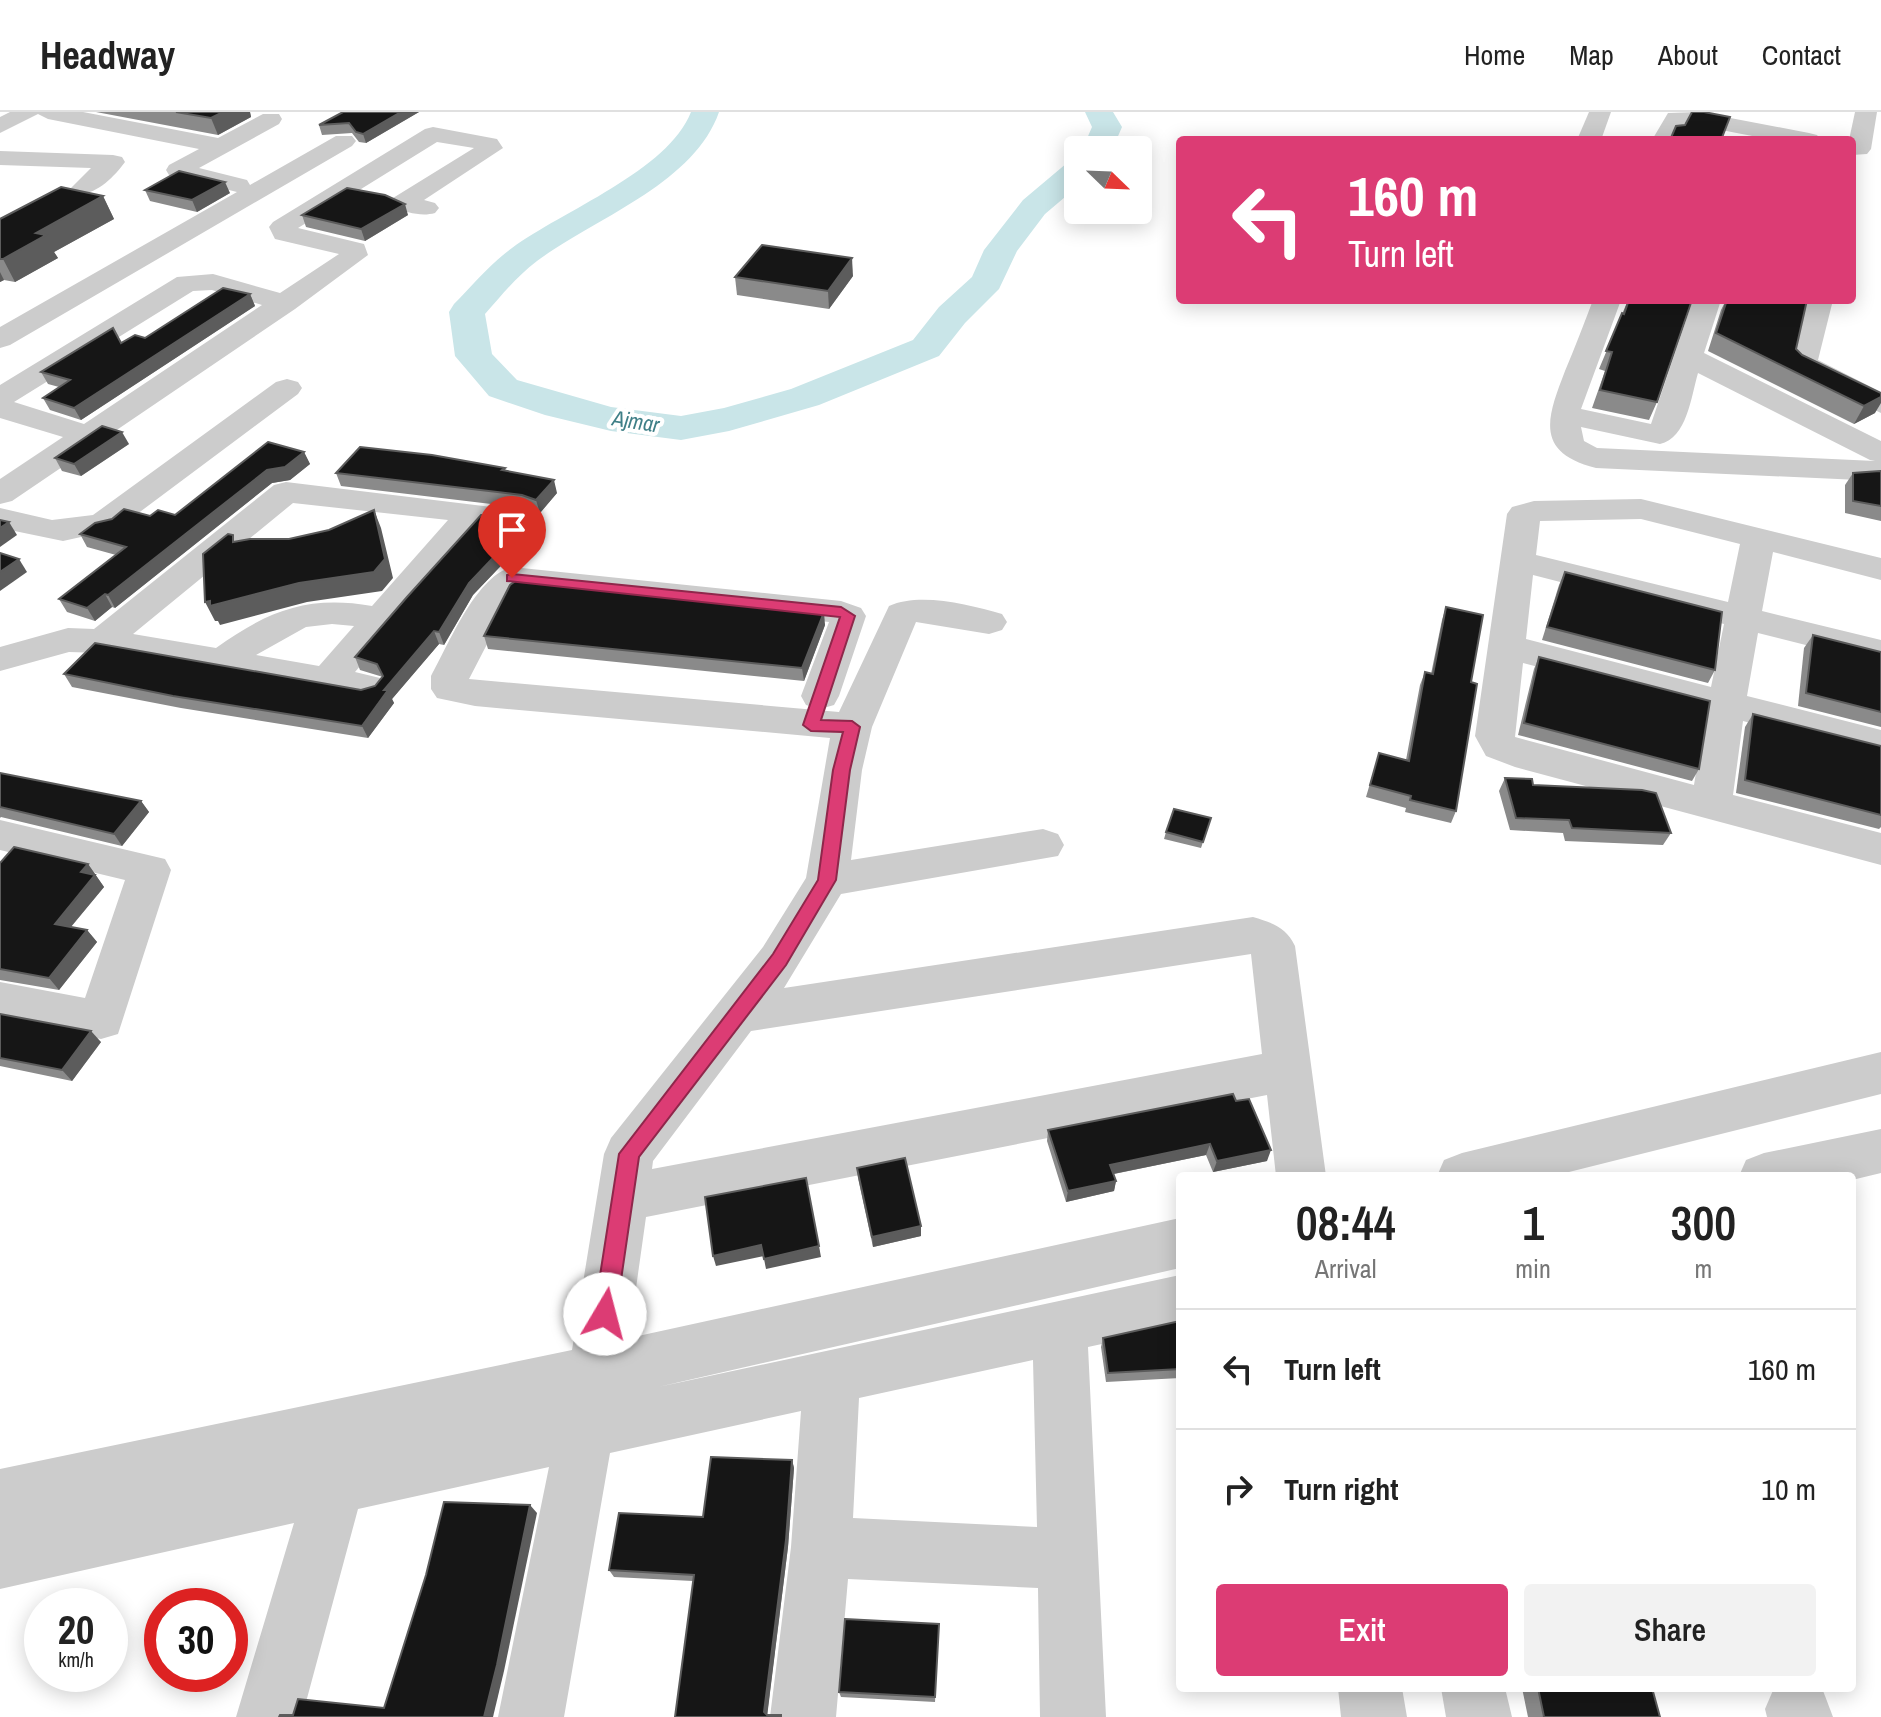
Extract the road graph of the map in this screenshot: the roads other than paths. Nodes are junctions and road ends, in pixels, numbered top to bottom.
1 (28, 112) edge
2 (48, 112) edge
3 (247, 112) edge
4 (1600, 112) edge
5 (1866, 115) edge
6 (491, 119) dead end
7 (405, 122) dead end
8 (0, 126) edge
9 (1729, 133) edge
10 (446, 136) junction
11 (1591, 136) edge
12 (1666, 136) edge
13 (1764, 136) edge
14 (344, 141) dead end
15 (1856, 145) edge
16 (222, 146) junction
17 (0, 158) edge
18 (113, 162) junction
19 (178, 170) junction
20 (83, 188) edge
21 (260, 189) junction
22 (341, 190) junction
23 (285, 303) junction
24 (1606, 304) edge
25 (1707, 304) edge
26 (1733, 304) edge
27 (1818, 304) edge
28 (0, 339) edge
29 (1701, 363) junction
30 (287, 388) dead end
31 (0, 398) edge
32 (1881, 404) edge
33 (0, 408) edge
34 (1881, 423) edge
35 (1564, 426) junction
36 (1842, 434) junction
37 (88, 435) junction
38 (1668, 452) junction
39 (1881, 453) edge
40 (1881, 471) edge
41 (0, 494) edge
42 (381, 503) junction
43 (472, 513) junction
44 (0, 518) edge
45 (525, 521) dead end
46 (346, 531) edge
47 (231, 537) junction
48 (1758, 539) junction
49 (272, 549) edge
50 (1519, 561) junction
51 (1881, 569) edge
52 (1744, 616) junction
53 (380, 619) junction
54 (989, 622) dead end
55 (102, 641) junction
56 (1505, 646) junction
57 (1881, 652) edge
58 (0, 659) edge
59 (222, 662) junction
60 (328, 680) junction
61 (367, 687) edge
62 (1727, 701) junction
63 (828, 716) junction
64 (1881, 744) edge
65 (1711, 803) junction
66 (0, 835) edge
67 (1043, 845) dead end
68 (1881, 849) edge
69 (827, 880) junction
70 (0, 1001) edge
71 (737, 1014) junction
72 (1288, 1070) junction
73 (1881, 1073) edge
74 (1881, 1151) edge
75 (1301, 1172) edge
76 (1478, 1172) edge
77 (1783, 1172) edge
78 (622, 1198) junction
79 (1176, 1244) edge
80 (1176, 1302) edge
81 (1060, 1327) junction
82 (596, 1373) junction
83 (832, 1377) junction
84 (585, 1431) junction
85 (335, 1485) junction
86 (0, 1499) edge
87 (821, 1547) junction
88 (0, 1558) edge
89 (1068, 1559) junction
90 (1371, 1692) edge
91 (1474, 1692) edge
92 (269, 1717) edge
93 (531, 1717) edge
94 (803, 1717) edge
95 (1073, 1717) edge
96 (1374, 1717) edge
97 (1479, 1717) edge

1 - 8 street
2 - 16 street
3 - 16 street
4 - 11 street
5 - 15 street
6 - 10 street
7 - 10 street
9 - 12 street
9 - 13 street
10 - 22 street
10 - 22 street
14 - 21 street
16 - 19 street
17 - 18 street
18 - 19 street
18 - 20 street
19 - 21 street
21 - 28 street
22 - 23 street
23 - 31 street
23 - 37 street
24 - 35 street
25 - 29 street
26 - 29 street
27 - 32 street
29 - 35 street
29 - 36 street
30 - 44 street
33 - 37 street
34 - 36 street
35 - 38 street
36 - 39 street
37 - 41 street
38 - 39 street
38 - 40 street
42 - 43 street
42 - 46 street
42 - 47 street
43 - 45 street
43 - 53 street
47 - 49 street
47 - 55 street
48 - 50 street
48 - 51 street
48 - 52 street
50 - 52 street
50 - 56 street
52 - 57 street
52 - 62 street
53 - 59 street
53 - 60 street
54 - 63 street
55 - 58 street
55 - 59 street
56 - 62 street
56 - 65 street
59 - 60 street
60 - 61 street
62 - 64 street
62 - 65 street
63 - 63 street
63 - 69 street
65 - 68 street
66 - 70 street
67 - 69 street
69 - 71 street
71 - 72 street
71 - 78 street
72 - 75 street
72 - 78 street
73 - 76 street
74 - 77 street
78 - 82 street
79 - 82 street
80 - 81 street
81 - 83 street
81 - 89 street
82 - 84 street
82 - 86 street
83 - 84 street
83 - 87 street
84 - 85 street
84 - 93 street
85 - 88 street
85 - 92 street
87 - 89 street
87 - 94 street
89 - 95 street
90 - 96 street
91 - 97 street

